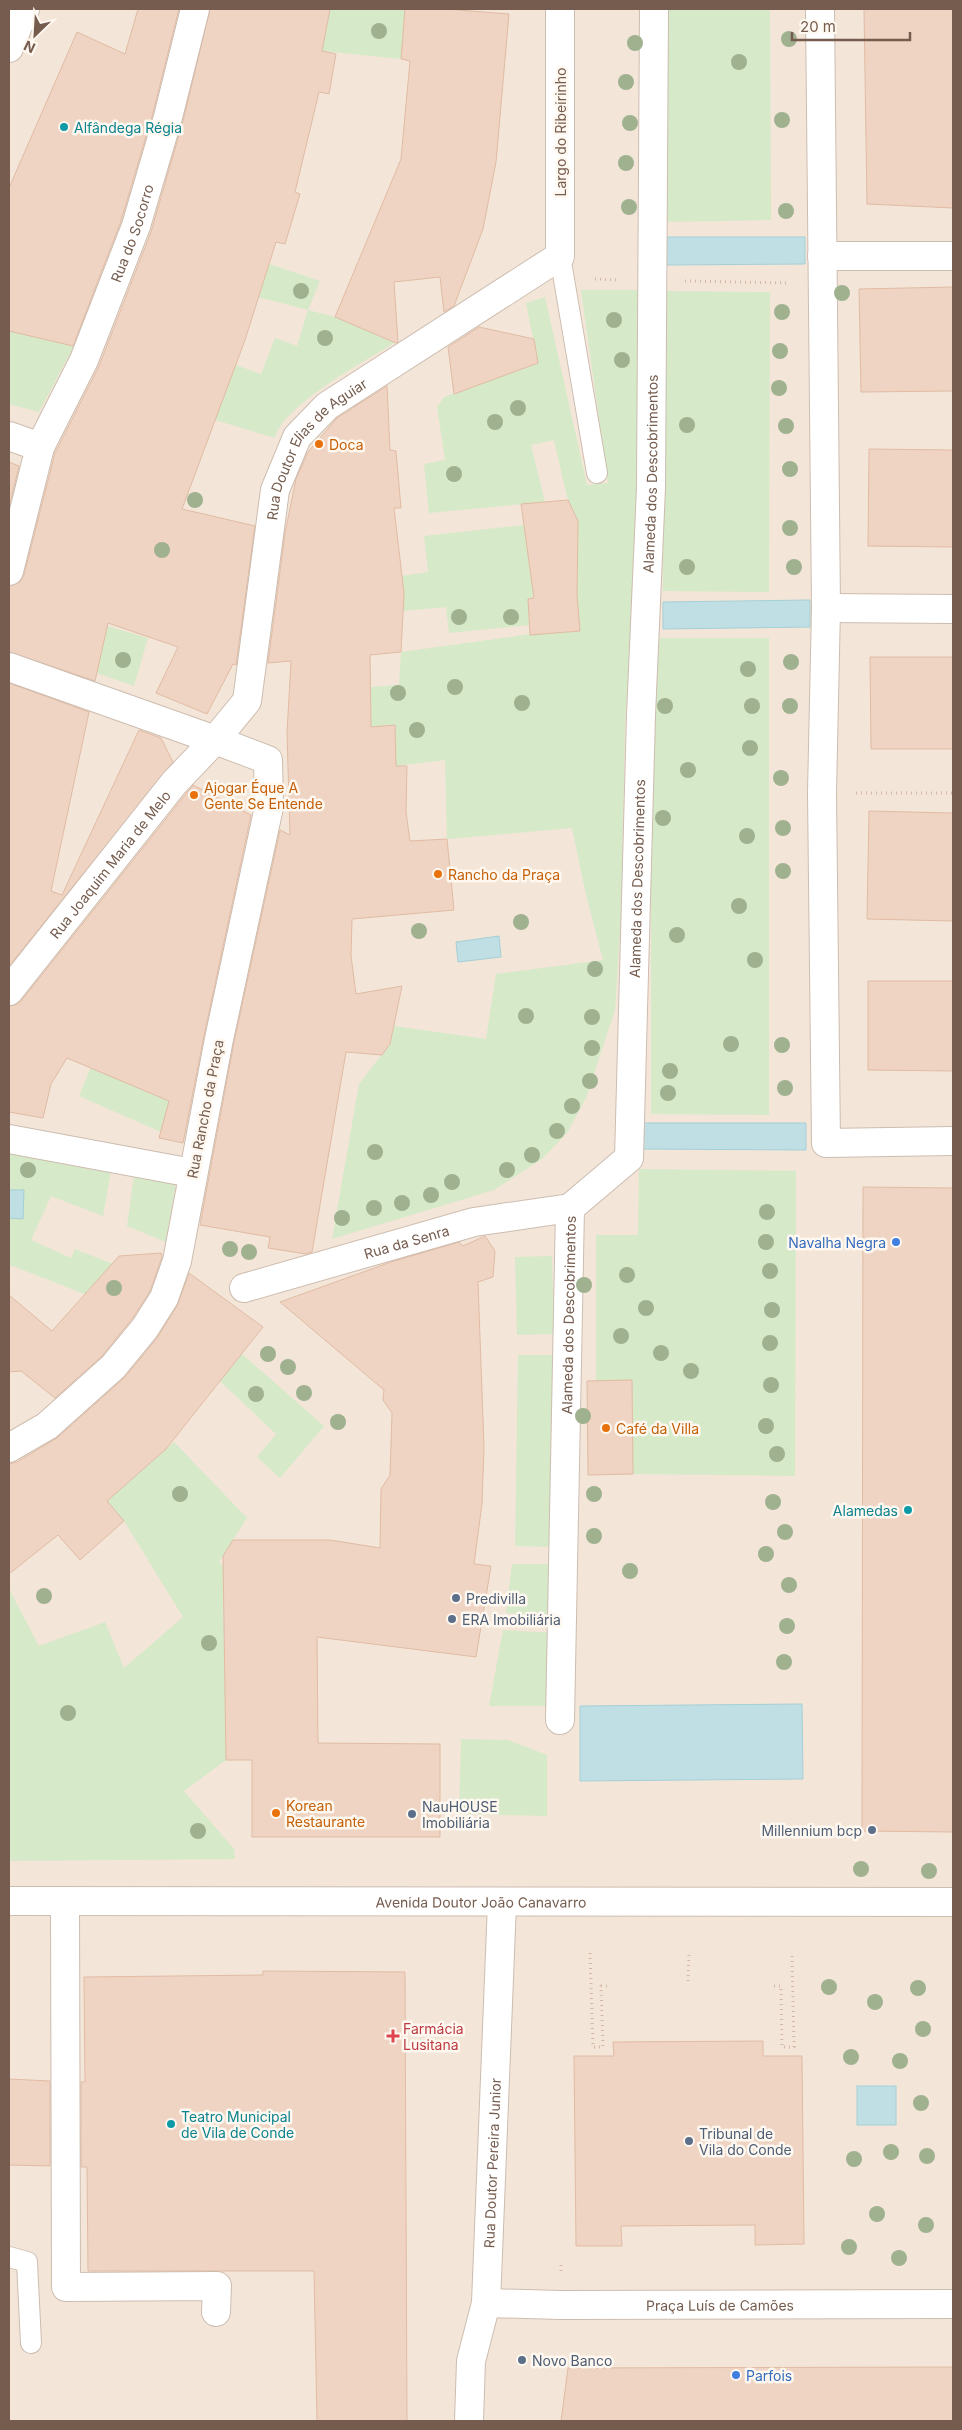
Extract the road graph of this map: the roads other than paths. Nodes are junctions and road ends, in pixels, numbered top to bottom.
1 (25, 9) edge
2 (195, 9) edge
3 (560, 9) edge
4 (654, 9) edge
5 (820, 9) edge
6 (9, 48) edge
7 (822, 256) junction
8 (953, 256) edge
9 (562, 268) junction
10 (9, 436) edge
11 (40, 447) junction
12 (597, 472) dead end
13 (9, 571) edge
14 (826, 608) junction
15 (953, 609) edge
16 (9, 667) edge
17 (215, 740) junction
18 (9, 991) edge
19 (9, 1139) edge
20 (953, 1141) edge
21 (192, 1173) junction
22 (570, 1208) junction
23 (244, 1288) dead end
24 (9, 1448) edge
25 (560, 1720) dead end
26 (9, 1901) edge
27 (65, 1902) junction
28 (953, 1902) edge
29 (502, 1903) junction
30 (9, 2257) edge
31 (486, 2303) junction
32 (953, 2304) edge
33 (216, 2312) dead end
34 (31, 2343) dead end
35 (469, 2421) edge

1 - 6 street
2 - 11 street, Rua do Socorro
3 - 9 street, Largo do Ribeirinho
4 - 22 street, Alameda dos Descobrimentos
5 - 7 street
7 - 8 street
7 - 14 street
9 - 12 lane
9 - 17 street, Rua Doutor Elias de Aguiar
10 - 11 street
11 - 13 street, Rua do Socorro
14 - 15 street
14 - 20 street
16 - 17 street
17 - 18 street, Rua Joaquim Maria de Melo
17 - 21 street, Rua Rancho da Praça
19 - 21 street
21 - 24 street, Rua Rancho da Praça
22 - 23 street, Rua da Senra
22 - 25 street, Alameda dos Descobrimentos
26 - 27 street, Avenida Doutor João Canavarro
27 - 29 street, Avenida Doutor João Canavarro
27 - 33 street
28 - 29 street, Avenida Doutor João Canavarro
29 - 31 street, Rua Doutor Pereira Junior
30 - 34 lane
31 - 32 street, Praça Luís de Camões
31 - 35 street, Rua Doutor Pereira Junior

